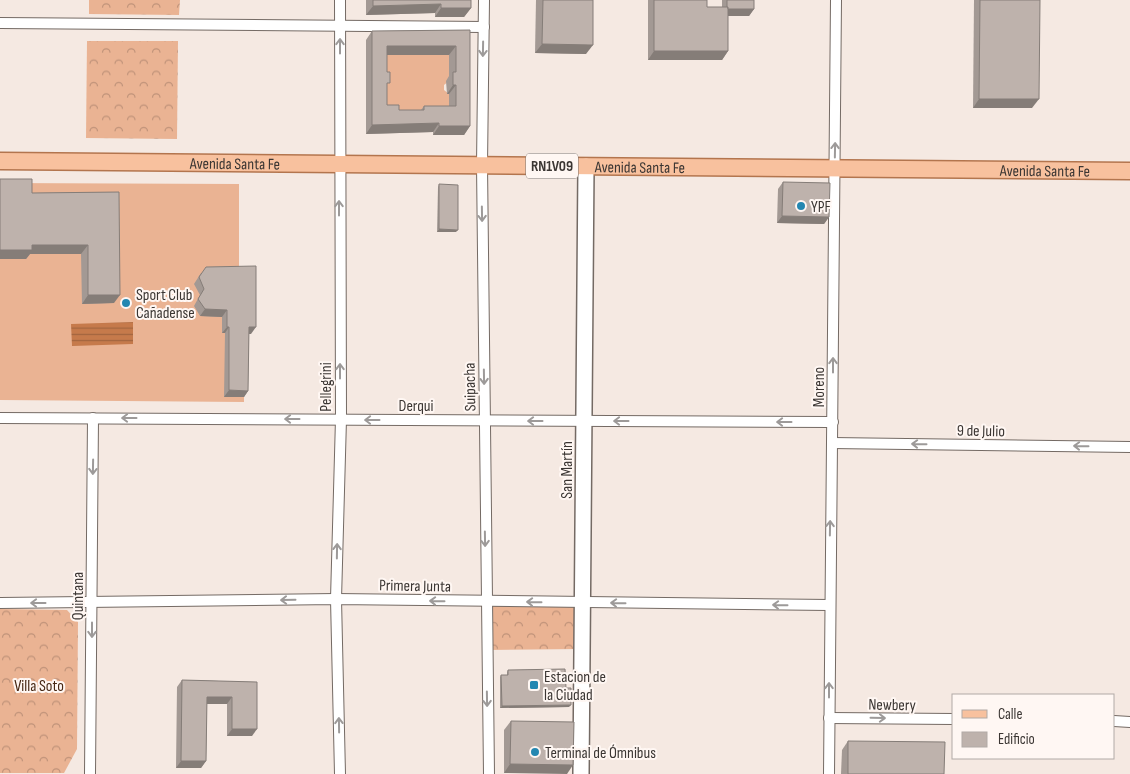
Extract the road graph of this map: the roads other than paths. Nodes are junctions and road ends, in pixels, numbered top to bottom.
1 (340, 0) edge
2 (484, 0) edge
3 (836, 0) edge
4 (0, 23) edge
5 (340, 26) junction
6 (484, 27) junction
7 (0, 161) edge
8 (339, 164) junction
9 (482, 165) junction
10 (586, 166) junction
11 (835, 168) junction
12 (1130, 171) edge
13 (0, 418) edge
14 (93, 418) junction
15 (341, 419) junction
16 (484, 420) junction
17 (584, 421) junction
18 (833, 422) junction
19 (832, 443) junction
20 (1130, 447) edge
21 (336, 600) junction
22 (486, 601) junction
23 (582, 602) junction
24 (0, 603) edge
25 (92, 604) junction
26 (829, 605) junction
27 (829, 718) junction
28 (952, 719) edge
29 (1115, 721) edge
30 (1130, 722) edge
31 (90, 774) edge
32 (340, 774) edge
33 (488, 774) edge
34 (581, 774) edge
35 (829, 774) edge

1 - 5 street, Pellegrini
2 - 6 street, Suipacha
11 -> 3 street, Moreno
4 - 5 street
5 - 6 street
8 -> 5 street, Pellegrini
6 -> 9 street, Suipacha
7 - 8 main road, Avenida Santa Fe / RN1V09
8 - 9 main road, Avenida Santa Fe / RN1V09
15 -> 8 street, Pellegrini
9 - 10 main road, Avenida Santa Fe / RN1V09
9 -> 16 street, Suipacha
10 - 11 main road, Avenida Santa Fe / RN1V09
10 - 17 main road, San Martín
11 - 12 main road, Avenida Santa Fe / RN1V09
18 -> 11 street, Moreno
13 - 14 street, Derqui
15 -> 14 street, Derqui
14 -> 25 street, Quintana
16 -> 15 street, Derqui
21 -> 15 street, Pellegrini
17 -> 16 street, Derqui
16 -> 22 street, Suipacha
18 -> 17 street, Derqui
17 - 23 main road, San Martín
18 - 19 street, Moreno
20 -> 19 street, 9 de Julio
26 -> 19 street, Moreno
22 -> 21 street, Primera Junta
21 -> 25 street, Primera Junta
32 -> 21 street, Pellegrini
23 -> 22 street, Primera Junta
22 -> 33 street, Suipacha
26 -> 23 street, Primera Junta
23 - 34 main road, San Martín
25 -> 24 street, Primera Junta
25 -> 31 street, Quintana
27 -> 26 street, Moreno
27 -> 28 street, Newbery
27 - 35 street, Moreno
29 - 30 street

